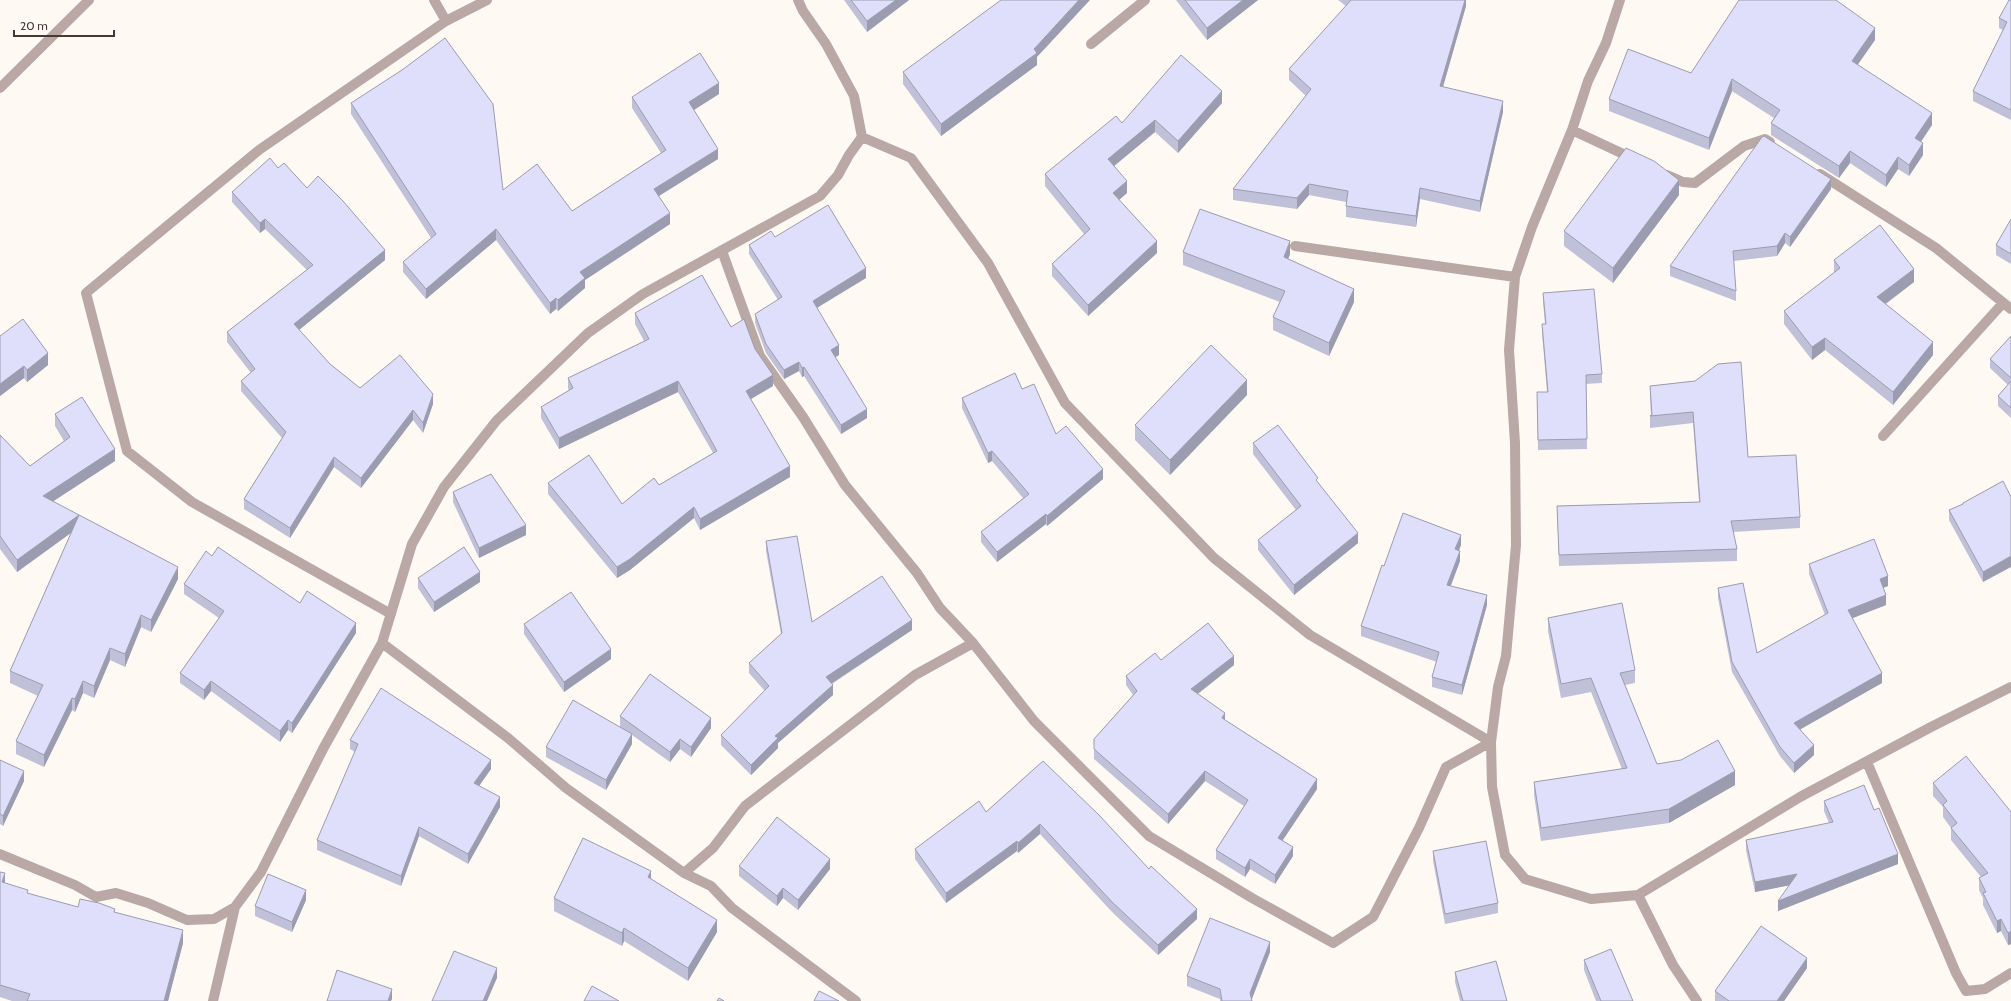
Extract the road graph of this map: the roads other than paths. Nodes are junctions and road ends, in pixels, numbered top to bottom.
1 (89, 0) edge
2 (434, 0) edge
3 (487, 0) edge
4 (798, 0) edge
5 (1145, 0) edge
6 (1620, 0) edge
7 (446, 21) junction
8 (1091, 44) dead end
9 (0, 88) edge
10 (1572, 130) junction
11 (862, 137) junction
12 (1777, 146) edge
13 (1641, 163) edge
14 (1809, 167) edge
15 (1655, 169) edge
16 (1295, 246) dead end
17 (722, 251) junction
18 (1515, 277) junction
19 (2007, 306) edge
20 (1883, 436) dead end
21 (391, 614) junction
22 (382, 643) junction
23 (973, 644) junction
24 (2011, 688) edge
25 (1491, 742) junction
26 (1867, 762) junction
27 (0, 854) edge
28 (684, 873) junction
29 (1638, 895) junction
30 (235, 907) junction
31 (2011, 973) edge
32 (213, 1001) edge
33 (856, 1001) edge
34 (1697, 1001) edge

1 - 9 street
2 - 7 street
3 - 7 street
4 - 11 street
5 - 8 street
6 - 10 street
7 - 21 street
10 - 13 street
10 - 18 street
11 - 17 street
11 - 25 street
12 - 15 street
14 - 19 street
16 - 18 street
17 - 21 street
17 - 23 street
18 - 25 street
19 - 20 street
21 - 22 street
22 - 28 street
22 - 30 street
23 - 25 street
23 - 28 street
24 - 26 street
25 - 29 street
26 - 29 street
26 - 31 street
27 - 30 street
28 - 33 street
29 - 34 street
30 - 32 street

